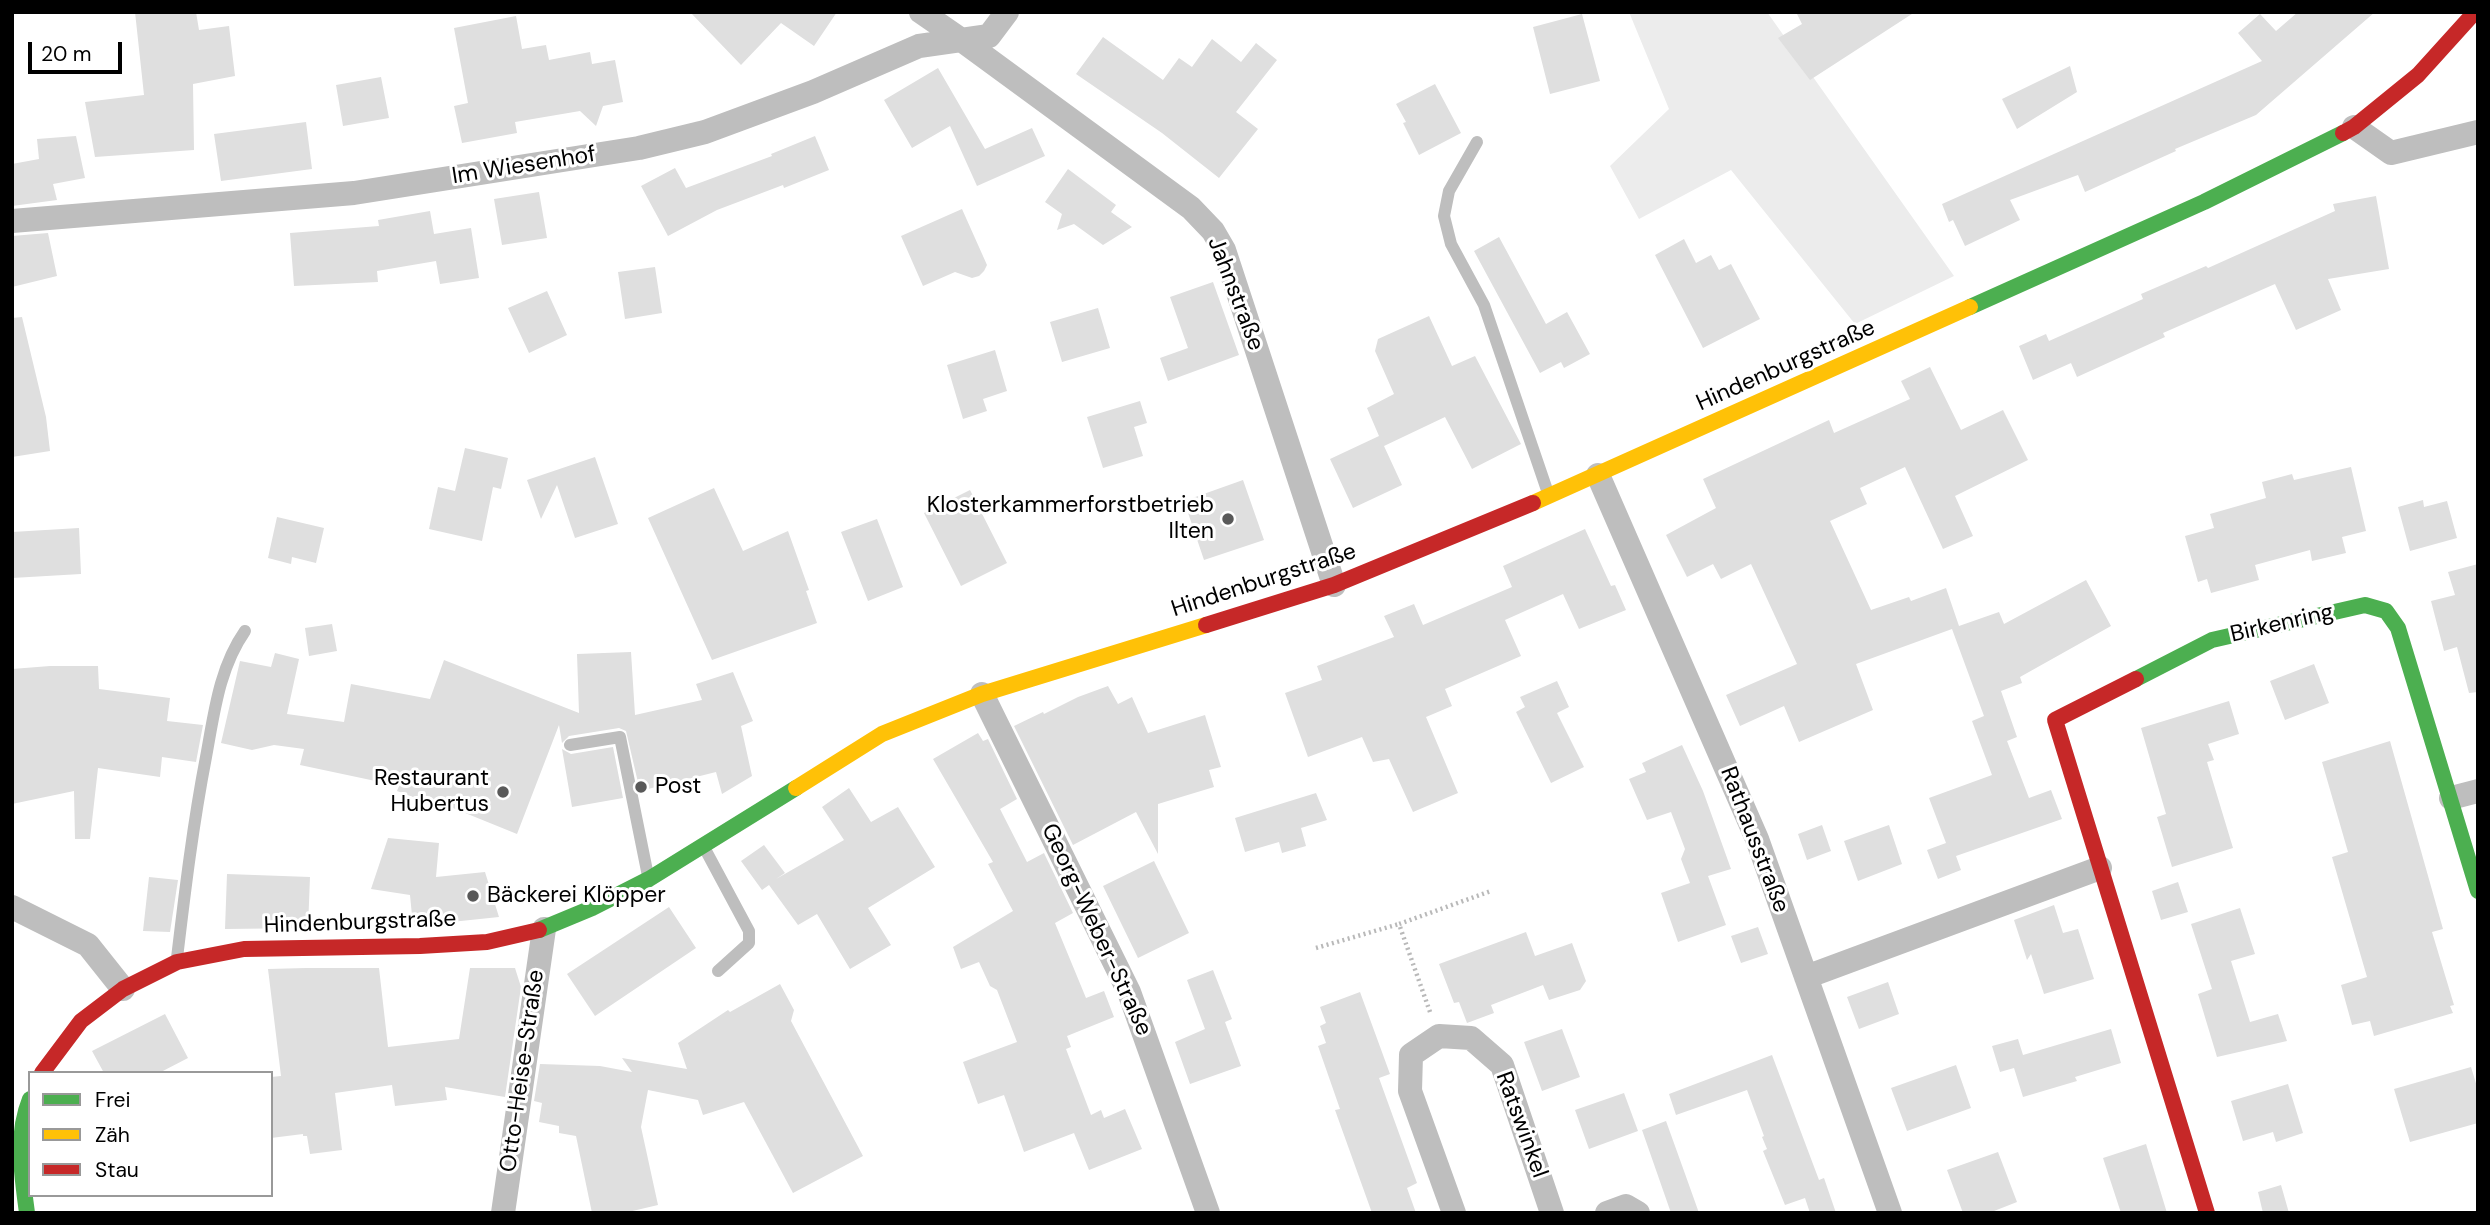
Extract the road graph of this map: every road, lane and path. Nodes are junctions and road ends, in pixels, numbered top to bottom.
1 (920, 12) edge
2 (1007, 12) edge
3 (2475, 12) edge
4 (963, 41) junction
5 (2354, 127) junction
6 (2478, 132) edge
7 (1477, 142) dead end
8 (12, 221) edge
9 (1598, 475) junction
10 (1550, 496) junction
11 (1334, 584) junction
12 (245, 631) dead end
13 (982, 694) junction
14 (569, 745) dead end
15 (2478, 791) edge
16 (2451, 798) junction
17 (703, 845) junction
18 (2100, 868) junction
19 (649, 879) junction
20 (1491, 891) dead end
21 (2478, 891) edge
22 (12, 907) edge
23 (1399, 924) junction
24 (544, 929) junction
25 (1317, 948) dead end
26 (177, 962) junction
27 (718, 971) dead end
28 (1805, 976) junction
29 (123, 989) junction
30 (1439, 1036) junction
31 (44, 1071) edge
32 (28, 1102) edge
33 (27, 1213) edge
34 (503, 1213) edge
35 (1209, 1213) edge
36 (1454, 1213) edge
37 (1552, 1213) edge
38 (1607, 1213) edge
39 (1638, 1213) edge
40 (1890, 1213) edge
41 (2207, 1213) edge

1 - 4 street, Jahnstraße
2 - 4 street, Im Wiesenhof
3 - 5 street, Hindenburgstraße
4 - 8 street, Im Wiesenhof
4 - 11 street, Jahnstraße
5 - 6 street
5 - 9 street, Hindenburgstraße
7 - 10 lane
9 - 10 street, Hindenburgstraße
9 - 28 street, Rathausstraße
10 - 11 street, Hindenburgstraße
11 - 13 street, Hindenburgstraße
12 - 26 lane
13 - 17 street, Hindenburgstraße
13 - 35 street, Georg-Weber-Straße
14 - 19 lane
15 - 16 street
16 - 18 street, Birkenring
16 - 21 street, Birkenring
17 - 19 street, Hindenburgstraße
17 - 27 lane
18 - 28 street
18 - 41 street, Birkenring
19 - 24 street, Hindenburgstraße
20 - 23 path
22 - 29 street
23 - 25 path
23 - 30 path
24 - 26 street, Hindenburgstraße
24 - 34 street, Otto-Heise-Straße
26 - 29 street, Hindenburgstraße
28 - 40 street, Rathausstraße
29 - 31 street, Hindenburgstraße
30 - 36 street
30 - 37 street, Ratswinkel
32 - 33 street
38 - 39 street

